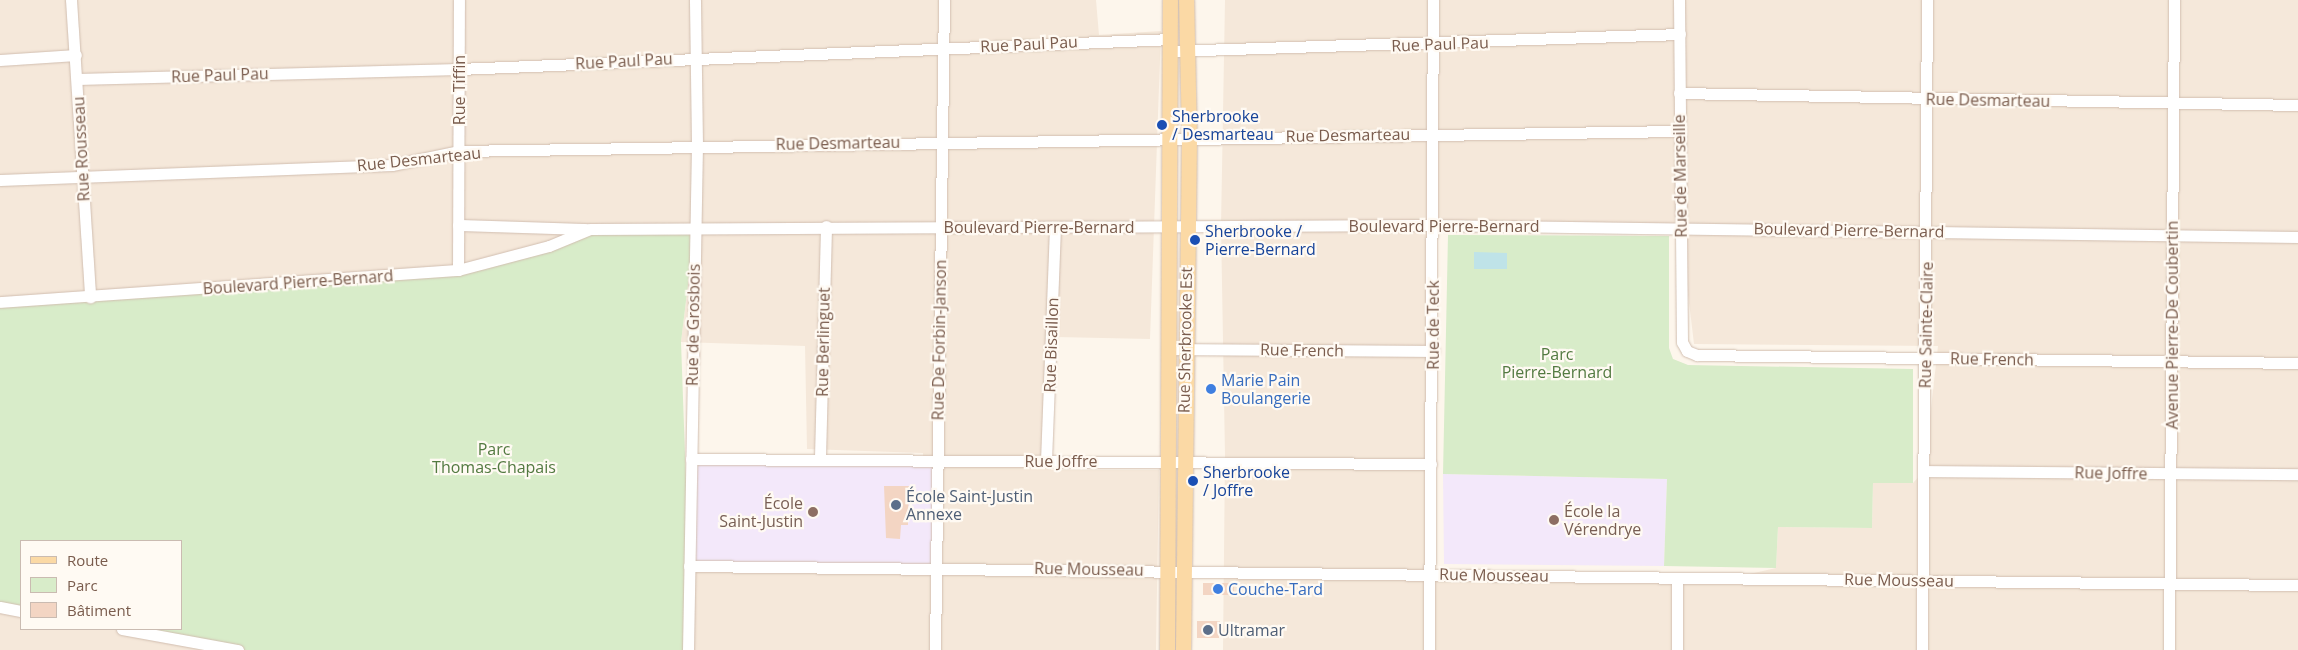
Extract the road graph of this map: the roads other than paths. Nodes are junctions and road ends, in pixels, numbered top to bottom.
1 (71, 0) edge
2 (459, 0) edge
3 (695, 0) edge
4 (944, 0) edge
5 (1170, 0) edge
6 (1186, 0) edge
7 (1433, 0) edge
8 (1679, 0) edge
9 (1927, 0) edge
10 (2174, 0) edge
11 (1680, 34) junction
12 (1171, 45) junction
13 (1433, 45) junction
14 (943, 49) junction
15 (1187, 51) junction
16 (76, 55) junction
17 (696, 57) junction
18 (0, 60) edge
19 (459, 69) junction
20 (77, 79) junction
21 (1679, 93) junction
22 (1928, 98) junction
23 (2173, 104) junction
24 (2298, 105) edge
25 (1678, 131) junction
26 (1433, 134) junction
27 (1189, 138) junction
28 (1172, 139) junction
29 (942, 142) junction
30 (696, 145) junction
31 (459, 152) junction
32 (81, 175) junction
33 (0, 180) edge
34 (458, 225) junction
35 (1434, 225) junction
36 (826, 226) junction
37 (1680, 226) junction
38 (695, 227) junction
39 (1179, 227) junction
40 (941, 228) junction
41 (1055, 228) junction
42 (590, 229) junction
43 (1927, 232) junction
44 (2172, 237) junction
45 (2298, 237) edge
46 (458, 270) junction
47 (90, 297) junction
48 (0, 302) edge
49 (1177, 349) junction
50 (1434, 351) junction
51 (1687, 351) joint
52 (1925, 358) junction
53 (2172, 361) junction
54 (2298, 363) edge
55 (820, 457) junction
56 (691, 459) junction
57 (937, 459) junction
58 (1176, 461) junction
59 (1046, 462) junction
60 (1431, 464) junction
61 (1924, 471) junction
62 (2170, 474) junction
63 (2298, 474) edge
64 (689, 566) junction
65 (936, 567) junction
66 (1176, 570) junction
67 (1430, 574) junction
68 (1678, 578) junction
69 (1923, 581) junction
70 (2170, 584) junction
71 (2298, 585) edge
72 (0, 607) edge
73 (20, 610) edge
74 (127, 630) edge
75 (205, 647) edge
76 (238, 650) edge
77 (688, 650) edge
78 (935, 650) edge
79 (1167, 650) edge
80 (1183, 650) edge
81 (1429, 650) edge
82 (1677, 650) edge
83 (1922, 650) edge
84 (2169, 650) edge

1 - 16 street, Rue Rousseau
2 - 19 street, Rue Tiffin
3 - 17 street, Rue de Grosbois
4 - 14 street, Rue De Forbin-Janson
5 - 12 main road, Rue Sherbrooke Est
6 - 15 main road, Rue Sherbrooke Est
7 - 13 street, Rue de Teck
8 - 11 street, Rue de Marseille
9 - 22 street, Rue Sainte-Claire
10 - 23 street, Avenue Pierre-De Coubertin
11 - 13 street, Rue Paul Pau
11 - 21 street, Rue de Marseille
12 - 14 street, Rue Paul Pau
12 - 15 street, Rue Paul Pau
12 - 28 main road, Rue Sherbrooke Est
13 - 15 street, Rue Paul Pau
13 - 26 street, Rue de Teck
14 - 17 street, Rue Paul Pau
14 - 29 street, Rue De Forbin-Janson
15 - 27 main road, Rue Sherbrooke Est
16 - 18 street
16 - 20 street, Rue Rousseau
17 - 19 street, Rue Paul Pau
17 - 30 street, Rue de Grosbois
19 - 20 street, Rue Paul Pau
19 - 31 street, Rue Tiffin
20 - 32 street, Rue Rousseau
21 - 22 street, Rue Desmarteau
21 - 25 street, Rue de Marseille
22 - 23 street, Rue Desmarteau
22 - 43 street, Rue Sainte-Claire
23 - 24 street, Rue Desmarteau
23 - 44 street, Avenue Pierre-De Coubertin
25 - 26 street, Rue Desmarteau
25 - 37 street, Rue de Marseille
26 - 27 street, Rue Desmarteau
26 - 35 street, Rue de Teck
27 - 28 street, Rue Desmarteau
27 - 39 main road, Rue Sherbrooke Est
28 - 29 street, Rue Desmarteau
28 - 39 main road, Rue Sherbrooke Est
29 - 30 street, Rue Desmarteau
29 - 40 street, Rue De Forbin-Janson
30 - 31 street, Rue Desmarteau
30 - 38 street, Rue de Grosbois
31 - 32 street, Rue Desmarteau
31 - 34 street, Rue Tiffin
32 - 33 street, Rue Desmarteau
32 - 47 street, Rue Rousseau
34 - 42 street, Boulevard Pierre-Bernard
34 - 46 street, Rue Tiffin
35 - 37 street, Boulevard Pierre-Bernard
35 - 39 street, Boulevard Pierre-Bernard
35 - 50 street, Rue de Teck
36 - 38 street, Boulevard Pierre-Bernard
36 - 40 street, Boulevard Pierre-Bernard
36 - 55 street, Rue Berlinguet
37 - 43 street, Boulevard Pierre-Bernard
37 - 51 street, Rue de Marseille
38 - 42 street, Boulevard Pierre-Bernard
38 - 56 street, Rue de Grosbois
39 - 41 street, Boulevard Pierre-Bernard
39 - 49 main road, Rue Sherbrooke Est
40 - 41 street, Boulevard Pierre-Bernard
40 - 57 street, Rue De Forbin-Janson
41 - 59 street, Rue Bisaillon
42 - 46 street, Boulevard Pierre-Bernard
43 - 44 street, Boulevard Pierre-Bernard
43 - 52 street, Rue Sainte-Claire
44 - 45 street, Boulevard Pierre-Bernard
44 - 53 street, Avenue Pierre-De Coubertin
46 - 47 street, Boulevard Pierre-Bernard
47 - 48 street, Boulevard Pierre-Bernard
49 - 50 street, Rue French
49 - 58 main road, Rue Sherbrooke Est
50 - 60 street, Rue de Teck
51 - 52 street, Rue French
52 - 53 street, Rue French
52 - 61 street, Rue Sainte-Claire
53 - 54 street, Rue French
53 - 62 street, Avenue Pierre-De Coubertin
55 - 56 street, Rue Joffre
55 - 57 street, Rue Joffre
56 - 64 street, Rue de Grosbois
57 - 59 street, Rue Joffre
57 - 65 street, Rue De Forbin-Janson
58 - 59 street, Rue Joffre
58 - 60 street, Rue Joffre
58 - 66 main road, Rue Sherbrooke Est
60 - 67 street, Rue de Teck
61 - 62 street, Rue Joffre
61 - 69 street, Rue Sainte-Claire
62 - 63 street, Rue Joffre
62 - 70 street, Avenue Pierre-De Coubertin
64 - 65 street, Rue Mousseau
64 - 77 street, Rue de Grosbois
65 - 66 street, Rue Mousseau
65 - 78 street, Rue De Forbin-Janson
66 - 67 street, Rue Mousseau
66 - 79 main road, Rue Sherbrooke Est
66 - 80 main road, Rue Sherbrooke Est
67 - 68 street, Rue Mousseau
67 - 81 street, Rue de Teck
68 - 69 street, Rue Mousseau
68 - 82 street
69 - 70 street, Rue Mousseau
69 - 83 street, Rue Sainte-Claire
70 - 71 street, Rue Mousseau
70 - 84 street, Avenue Pierre-De Coubertin
72 - 73 street
74 - 75 street
75 - 76 street

